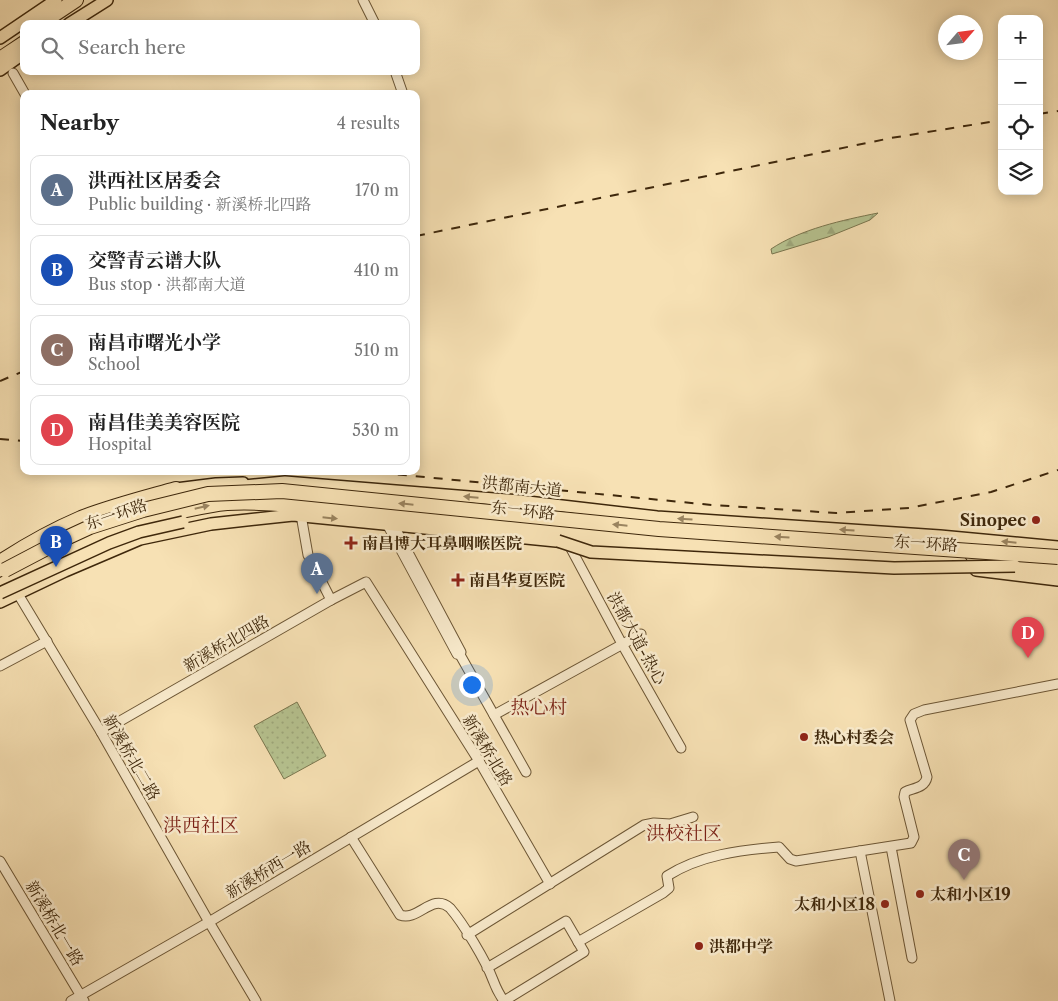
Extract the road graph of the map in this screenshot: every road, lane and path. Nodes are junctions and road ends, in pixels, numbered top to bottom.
1 (56, 0) edge
2 (76, 0) edge
3 (87, 0) edge
4 (107, 0) edge
5 (363, 0) edge
6 (27, 20) edge
7 (46, 20) edge
8 (58, 20) edge
9 (75, 20) edge
10 (373, 20) edge
11 (20, 24) edge
12 (0, 38) edge
13 (20, 38) edge
14 (20, 46) edge
15 (0, 50) edge
16 (20, 56) edge
17 (0, 59) edge
18 (0, 70) edge
19 (13, 73) dead end
20 (396, 75) edge
21 (23, 90) edge
22 (402, 90) edge
23 (285, 482) junction
24 (176, 489) joint
25 (297, 515) junction
26 (390, 524) junction
27 (563, 541) junction
28 (1058, 547) edge
29 (1058, 557) edge
30 (0, 562) edge
31 (1015, 566) junction
32 (1058, 571) edge
33 (3, 579) edge
34 (1058, 580) edge
35 (366, 582) joint
36 (0, 593) edge
37 (18, 594) junction
38 (331, 600) junction
39 (0, 602) edge
40 (641, 634) dead end
41 (47, 642) junction
42 (622, 644) junction
43 (0, 666) edge
44 (1058, 684) edge
45 (494, 715) junction
46 (101, 732) junction
47 (681, 748) dead end
48 (479, 761) junction
49 (526, 772) dead end
50 (693, 817) dead end
51 (351, 838) junction
52 (890, 847) junction
53 (860, 851) junction
54 (0, 861) edge
55 (550, 884) junction
56 (209, 922) junction
57 (467, 935) junction
58 (578, 942) junction
59 (912, 958) dead end
60 (487, 968) junction
61 (82, 998) edge
62 (71, 1001) edge
63 (256, 1001) edge
64 (890, 1001) edge

1 - 6 main road
2 - 7 highway
3 - 8 highway
4 - 9 main road
5 - 10 street
11 - 12 main road
13 - 15 highway
14 - 17 highway
16 - 18 main road
19 - 21 street
20 - 22 street
23 - 24 main road
28 -> 23 main road, 洪都南大道
23 - 33 main road, 洪都南大道
24 - 30 highway
25 -> 26 main road
25 - 36 main road, bridge
25 - 37 main road
25 - 38 street
26 - 27 main road
26 - 45 street
27 - 31 main road, bridge
27 - 34 main road
27 - 42 street, 洪都大道-热心
29 -> 33 highway, 东一环路, bridge
31 - 32 highway, 东一环路
33 -> 31 highway, 东一环路, bridge
33 - 37 street, 新溪桥北二路
35 - 38 street, 新溪桥北四路
35 - 48 street, 新溪桥北路
37 - 39 main road
37 - 41 street, 新溪桥北二路
38 - 46 street, 新溪桥北四路
40 - 42 street
41 - 43 street
41 - 46 street, 新溪桥北二路
42 - 45 street
42 - 47 street, 洪都大道-热心
44 - 52 street
45 - 49 street
46 - 56 street, 新溪桥北二路
48 - 51 street, 新溪桥西一路
48 - 55 street, 新溪桥北路
50 - 55 street
51 - 56 street, 新溪桥西一路
51 - 57 street
52 - 53 street
52 - 59 street
53 - 58 street
53 - 64 street
54 - 61 street, 新溪桥北一路
55 - 57 street
56 - 61 street, 新溪桥西一路
56 - 63 street, 新溪桥北二路
57 - 60 street
58 - 60 street
58 - 60 street
61 - 62 street, 新溪桥西一路

